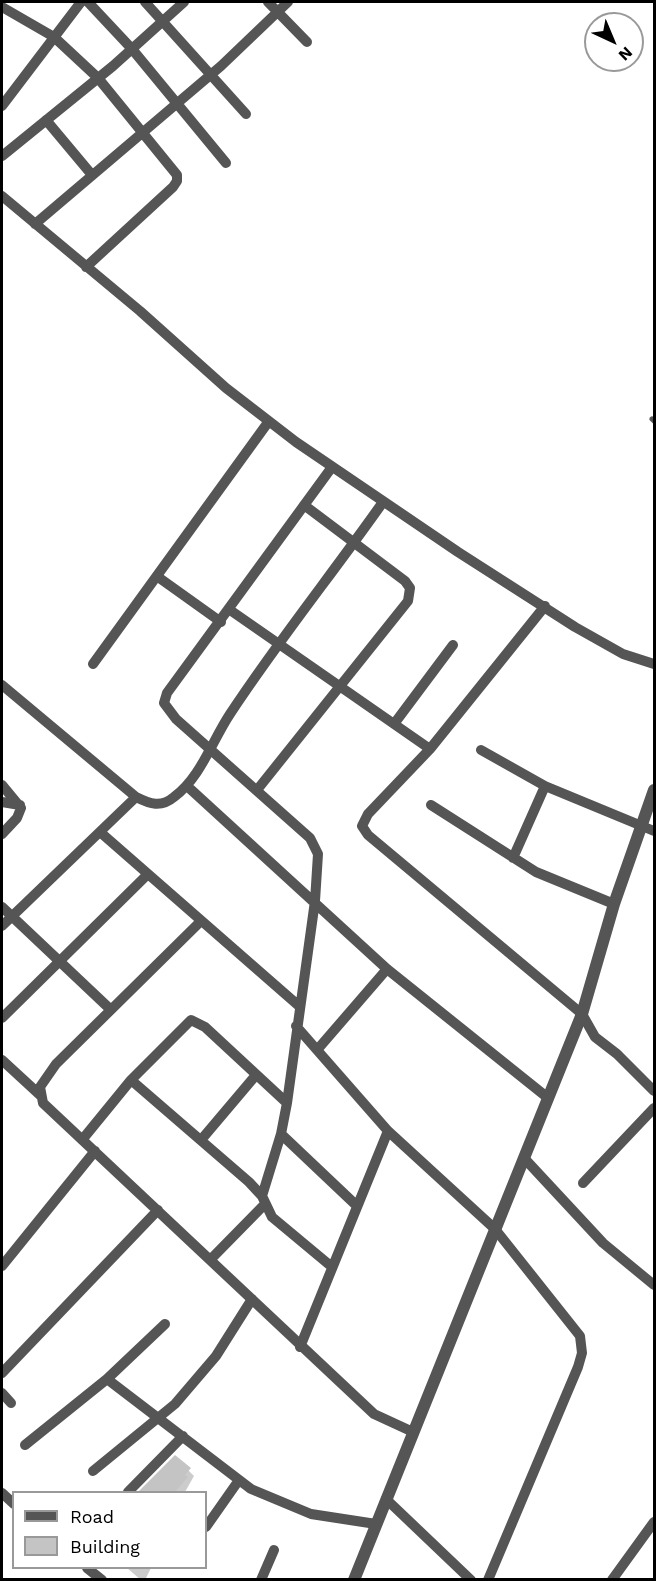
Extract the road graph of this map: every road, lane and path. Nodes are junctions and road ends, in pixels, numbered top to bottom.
1 (81, 2) edge
2 (88, 2) edge
3 (145, 2) edge
4 (184, 2) edge
5 (268, 2) edge
6 (288, 2) edge
7 (2, 7) edge
8 (277, 11) junction
9 (163, 21) junction
10 (54, 37) junction
11 (307, 42) dead end
12 (132, 49) junction
13 (211, 75) junction
14 (98, 78) junction
15 (177, 103) junction
16 (2, 106) edge
17 (246, 114) dead end
18 (46, 120) junction
19 (141, 132) junction
20 (2, 156) edge
21 (226, 163) dead end
22 (92, 175) junction
23 (2, 196) edge
24 (35, 224) junction
25 (86, 267) junction
26 (269, 421) junction
27 (332, 467) junction
28 (383, 502) junction
29 (304, 506) junction
30 (354, 543) junction
31 (158, 577) junction
32 (545, 606) junction
33 (230, 610) junction
34 (221, 622) junction
35 (453, 645) dead end
36 (279, 647) junction
37 (93, 664) dead end
38 (654, 664) edge
39 (2, 685) edge
40 (340, 688) junction
41 (394, 724) junction
42 (210, 749) junction
43 (430, 749) junction
44 (481, 750) dead end
45 (2, 785) edge
46 (187, 786) junction
47 (545, 786) junction
48 (256, 790) junction
49 (654, 790) edge
50 (136, 797) junction
51 (2, 801) edge
52 (20, 805) junction
53 (431, 805) dead end
54 (639, 826) junction
55 (654, 831) edge
56 (100, 832) junction
57 (2, 834) edge
58 (513, 858) junction
59 (148, 874) junction
60 (315, 901) junction
61 (614, 904) junction
62 (2, 907) edge
63 (10, 916) junction
64 (201, 921) junction
65 (2, 926) edge
66 (59, 962) junction
67 (387, 969) junction
68 (299, 1006) junction
69 (110, 1009) junction
70 (582, 1014) junction
71 (2, 1018) edge
72 (296, 1026) junction
73 (317, 1050) junction
74 (2, 1060) edge
75 (256, 1075) junction
76 (131, 1080) junction
77 (654, 1091) edge
78 (40, 1095) junction
79 (548, 1098) junction
80 (287, 1103) junction
81 (654, 1108) edge
82 (388, 1131) junction
83 (281, 1134) junction
84 (82, 1140) junction
85 (201, 1140) junction
86 (95, 1151) junction
87 (524, 1158) junction
88 (583, 1184) dead end
89 (263, 1201) junction
90 (357, 1206) junction
91 (158, 1210) junction
92 (495, 1228) junction
93 (211, 1259) junction
94 (2, 1266) edge
95 (332, 1267) junction
96 (654, 1285) edge
97 (252, 1299) junction
98 (165, 1324) dead end
99 (300, 1347) junction
100 (2, 1373) edge
101 (107, 1379) junction
102 (2, 1393) edge
103 (11, 1403) dead end
104 (161, 1418) junction
105 (413, 1432) junction
106 (183, 1436) junction
107 (25, 1445) dead end
108 (93, 1471) dead end
109 (239, 1480) junction
110 (129, 1491) edge
111 (386, 1499) junction
112 (654, 1522) edge
113 (376, 1524) junction
114 (207, 1526) edge
115 (274, 1550) dead end
116 (88, 1569) edge
117 (102, 1580) edge
118 (261, 1580) edge
119 (354, 1580) edge
120 (471, 1580) edge
121 (488, 1580) edge
122 (612, 1580) edge

1 - 10 street
2 - 12 street
3 - 9 street
4 - 9 street
5 - 8 street
6 - 8 street
7 - 10 street
8 - 11 street
8 - 13 street
9 - 12 street
9 - 13 street
10 - 14 street
10 - 16 street
12 - 14 street
12 - 15 street
13 - 15 street
13 - 17 street
14 - 18 street
14 - 19 street
15 - 19 street
15 - 21 street
18 - 20 street
18 - 22 street
19 - 22 street
19 - 25 street
22 - 24 street
23 - 24 street
24 - 25 street
25 - 26 street
26 - 27 street
26 - 31 street
27 - 28 street
27 - 29 street
28 - 30 street
28 - 32 street
29 - 30 street
29 - 33 street
30 - 36 street
30 - 40 street
31 - 34 street
31 - 37 street
32 - 38 street
32 - 43 street
33 - 34 street
33 - 36 street
34 - 42 street
35 - 41 street
36 - 40 street
36 - 42 street
39 - 50 street
40 - 41 street
40 - 48 street
41 - 43 street
42 - 46 street
42 - 48 street
43 - 70 street
44 - 47 street
45 - 52 street
46 - 50 street
46 - 60 street
47 - 54 street
47 - 58 street
48 - 60 street
49 - 54 street
50 - 56 street
51 - 52 street
52 - 57 street
53 - 58 street
54 - 55 street
54 - 61 street
56 - 59 street
56 - 63 street
58 - 61 street
59 - 64 street
59 - 66 street
60 - 67 street
60 - 68 street
61 - 70 street
62 - 63 street
63 - 65 street
63 - 66 street
64 - 68 street
64 - 69 street
66 - 69 street
66 - 71 street
67 - 73 street
67 - 79 street
68 - 72 street
69 - 78 street
70 - 77 street
70 - 79 street
72 - 73 street
72 - 80 street
73 - 82 street
74 - 78 street
75 - 76 street
75 - 80 street
75 - 85 street
76 - 84 street
76 - 85 street
78 - 84 street
79 - 87 street
80 - 83 street
81 - 88 street
82 - 90 street
82 - 92 street
83 - 89 street
83 - 90 street
84 - 86 street
85 - 89 street
86 - 91 street
86 - 94 street
87 - 92 street
87 - 96 street
89 - 93 street
89 - 95 street
90 - 95 street
91 - 93 street
91 - 100 street
92 - 105 street
92 - 121 street
93 - 97 street
95 - 99 street
97 - 99 street
97 - 104 street
98 - 101 street
99 - 105 street
101 - 104 street
101 - 107 street
102 - 103 street
104 - 106 street
104 - 108 street
105 - 111 street
106 - 109 street
106 - 110 street
109 - 113 street
109 - 114 street
111 - 113 street
111 - 120 street
112 - 122 street
113 - 119 street
115 - 118 street
116 - 117 street

